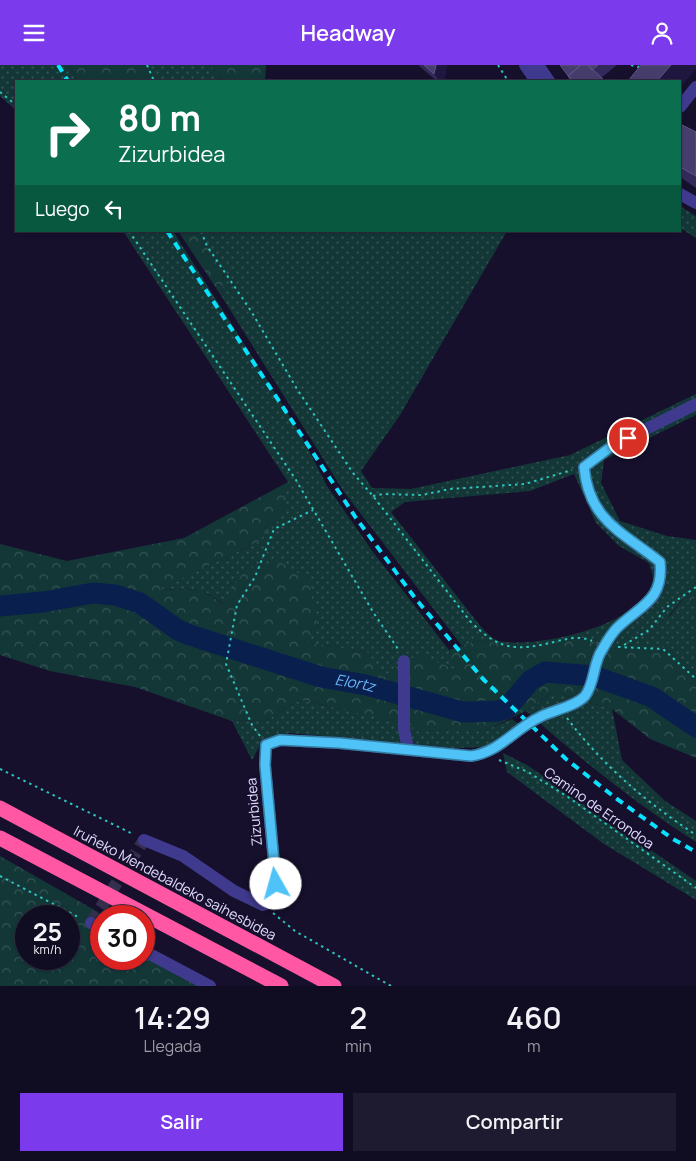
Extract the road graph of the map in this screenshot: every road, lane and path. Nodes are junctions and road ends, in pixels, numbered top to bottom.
1 (147, 65) edge
2 (498, 65) edge
3 (525, 65) edge
4 (538, 65) edge
5 (631, 65) edge
6 (641, 65) edge
7 (154, 80) edge
8 (507, 80) edge
9 (535, 80) edge
10 (548, 80) edge
11 (696, 87) edge
12 (0, 92) edge
13 (15, 104) edge
14 (681, 106) edge
15 (681, 195) edge
16 (696, 203) edge
17 (130, 232) edge
18 (202, 232) edge
19 (696, 404) edge
20 (584, 467) junction
21 (373, 496) junction
22 (313, 510) junction
23 (696, 587) edge
24 (622, 646) junction
25 (603, 647) junction
26 (404, 661) joint
27 (696, 679) edge
28 (560, 708) junction
29 (266, 745) junction
30 (408, 749) junction
31 (485, 754) junction
32 (0, 769) edge
33 (0, 808) edge
34 (696, 835) edge
35 (0, 838) edge
36 (144, 839) joint
37 (0, 876) edge
38 (696, 888) edge
39 (263, 905) junction
40 (90, 923) edge
41 (155, 957) edge
42 (210, 986) edge
43 (281, 986) edge
44 (334, 986) edge
45 (391, 986) edge

1 - 7 path
2 - 8 path
3 - 9 street
4 - 10 street
5 - 6 path
11 - 14 street
12 - 13 path
15 - 16 street
17 - 22 path
18 - 21 path
19 - 20 street
20 - 21 path
20 - 25 street
21 - 25 path
22 - 26 path
22 - 29 path
23 - 24 path
24 - 25 path
24 - 27 path
25 - 28 street
26 - 30 street
28 - 31 street
28 - 34 path
29 - 30 street
29 - 39 street, Zizurbidea
30 - 31 street
31 - 38 path, Camino de Errondoa
32 - 36 path
33 - 44 highway, Iruñeko Mendebaldeko saihesbidea
35 - 43 highway
36 - 39 street
37 - 40 path
39 - 45 path
41 - 42 street

